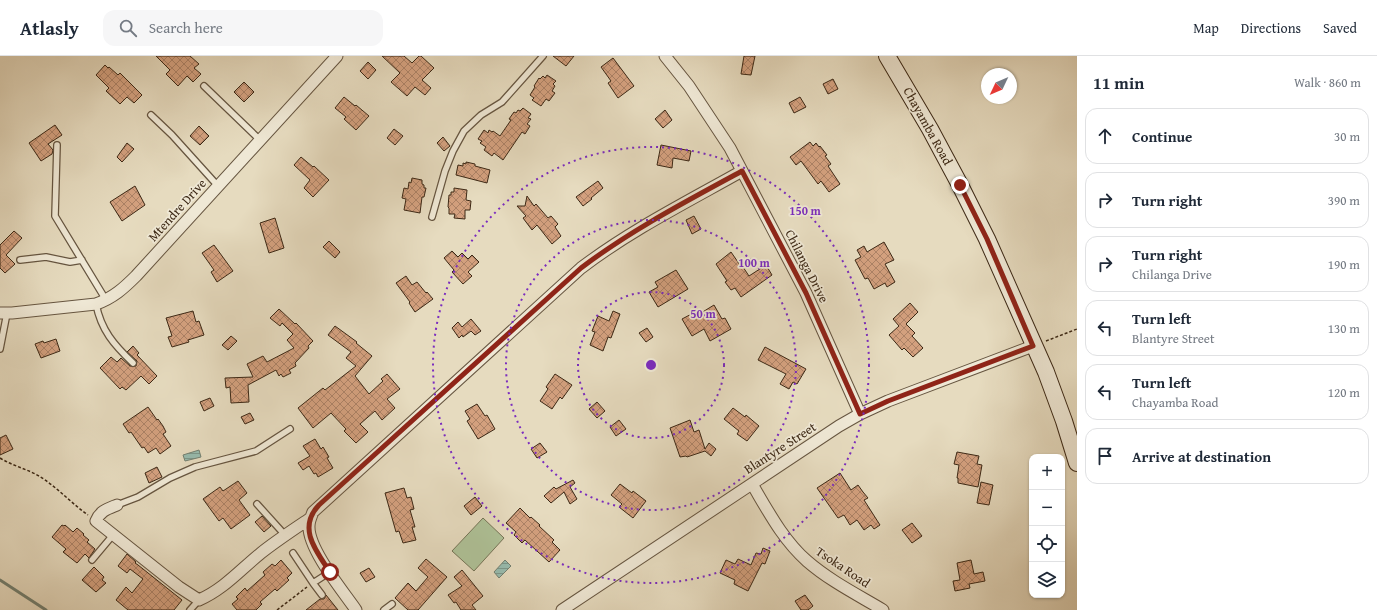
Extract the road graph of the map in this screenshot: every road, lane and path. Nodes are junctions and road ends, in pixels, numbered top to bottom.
1 (337, 56) edge
2 (543, 56) edge
3 (665, 56) edge
4 (888, 56) edge
5 (204, 86) dead end
6 (151, 115) dead end
7 (260, 140) junction
8 (57, 146) dead end
9 (742, 171) junction
10 (218, 186) junction
11 (432, 217) dead end
12 (20, 260) dead end
13 (82, 260) junction
14 (101, 302) junction
15 (4, 313) edge
16 (1077, 328) edge
17 (1033, 346) junction
18 (0, 349) edge
19 (133, 363) dead end
20 (860, 414) junction
21 (290, 429) dead end
22 (0, 458) edge
23 (1077, 463) edge
24 (752, 484) junction
25 (257, 504) dead end
26 (117, 505) joint
27 (309, 519) junction
28 (96, 521) junction
29 (112, 535) junction
30 (286, 535) junction
31 (293, 553) dead end
32 (92, 560) dead end
33 (330, 572) junction
34 (313, 583) junction
35 (322, 595) dead end
36 (199, 600) junction
37 (392, 604) dead end
38 (190, 610) edge
39 (277, 610) edge
40 (356, 610) edge
41 (384, 610) edge
42 (562, 610) edge
43 (883, 610) edge

1 - 7 street, Mtendre Drive
2 - 11 lane
3 - 9 street, Chilanga Drive
4 - 17 street, Chayamba Road
5 - 7 lane
6 - 10 lane
7 - 10 street, Mtendre Drive
8 - 13 lane
9 - 20 street, Chilanga Drive
9 - 27 street
10 - 14 street, Mtendre Drive
12 - 13 lane
13 - 14 lane
14 - 15 street, Mtendre Drive
14 - 19 lane
15 - 18 lane
16 - 17 path
17 - 20 street, Blantyre Street
17 - 23 street, Chayamba Road
20 - 24 street, Blantyre Street
21 - 26 lane
22 - 28 path
24 - 42 street, Blantyre Street
24 - 43 street, Tsoka Road
25 - 30 lane
26 - 28 street
27 - 30 street
27 - 33 street
28 - 29 street
29 - 32 lane
29 - 36 street
30 - 36 street
31 - 34 lane
33 - 34 lane
33 - 40 street
34 - 35 lane
34 - 39 path
36 - 38 lane
37 - 41 lane

